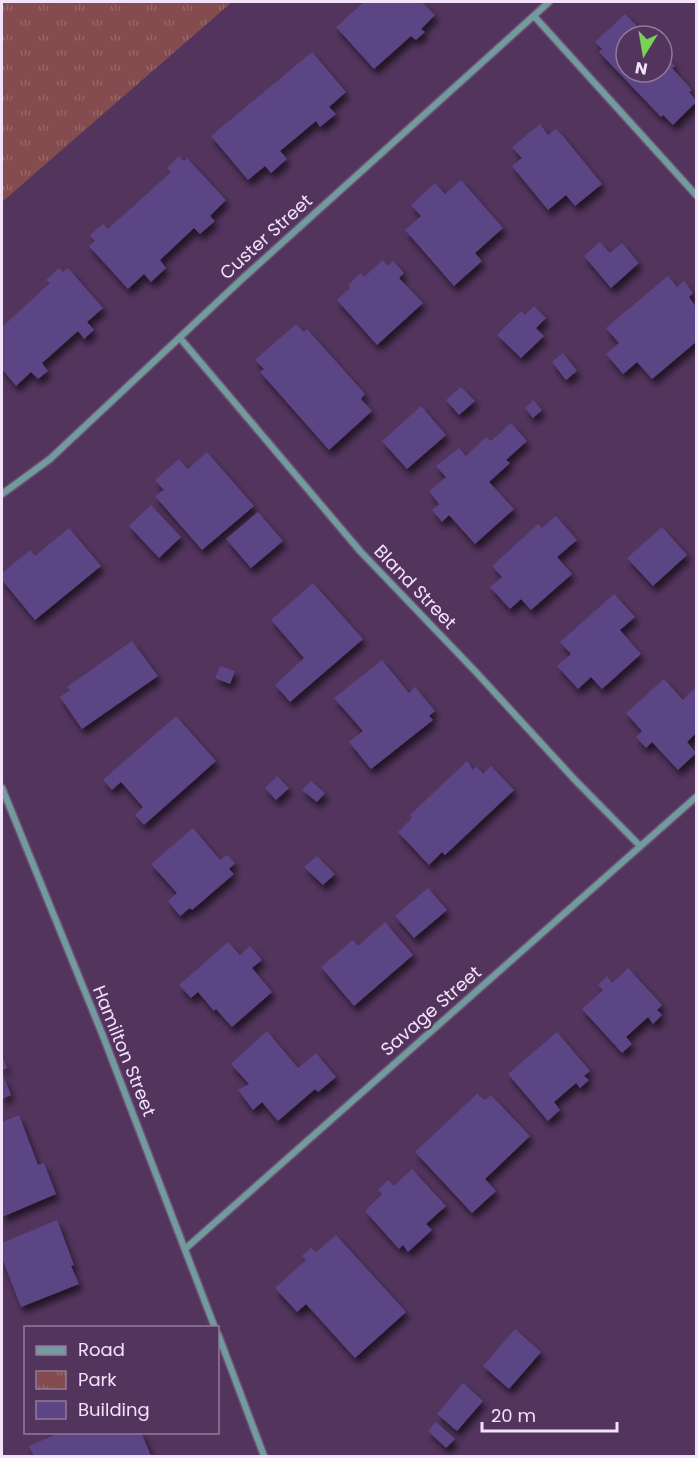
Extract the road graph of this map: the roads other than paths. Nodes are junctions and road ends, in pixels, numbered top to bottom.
1 (549, 2) edge
2 (534, 15) junction
3 (696, 195) edge
4 (180, 338) junction
5 (2, 494) edge
6 (2, 788) edge
7 (696, 797) edge
8 (640, 846) junction
9 (185, 1249) junction
10 (214, 1326) edge
11 (219, 1337) edge
12 (264, 1456) edge

1 - 2 street, Custer Street
2 - 3 street
2 - 4 street, Custer Street
4 - 5 street, Custer Street
4 - 8 street, Bland Street
6 - 9 street, Hamilton Street
7 - 8 street, Savage Street
8 - 9 street, Savage Street
9 - 10 street, Hamilton Street
11 - 12 street

